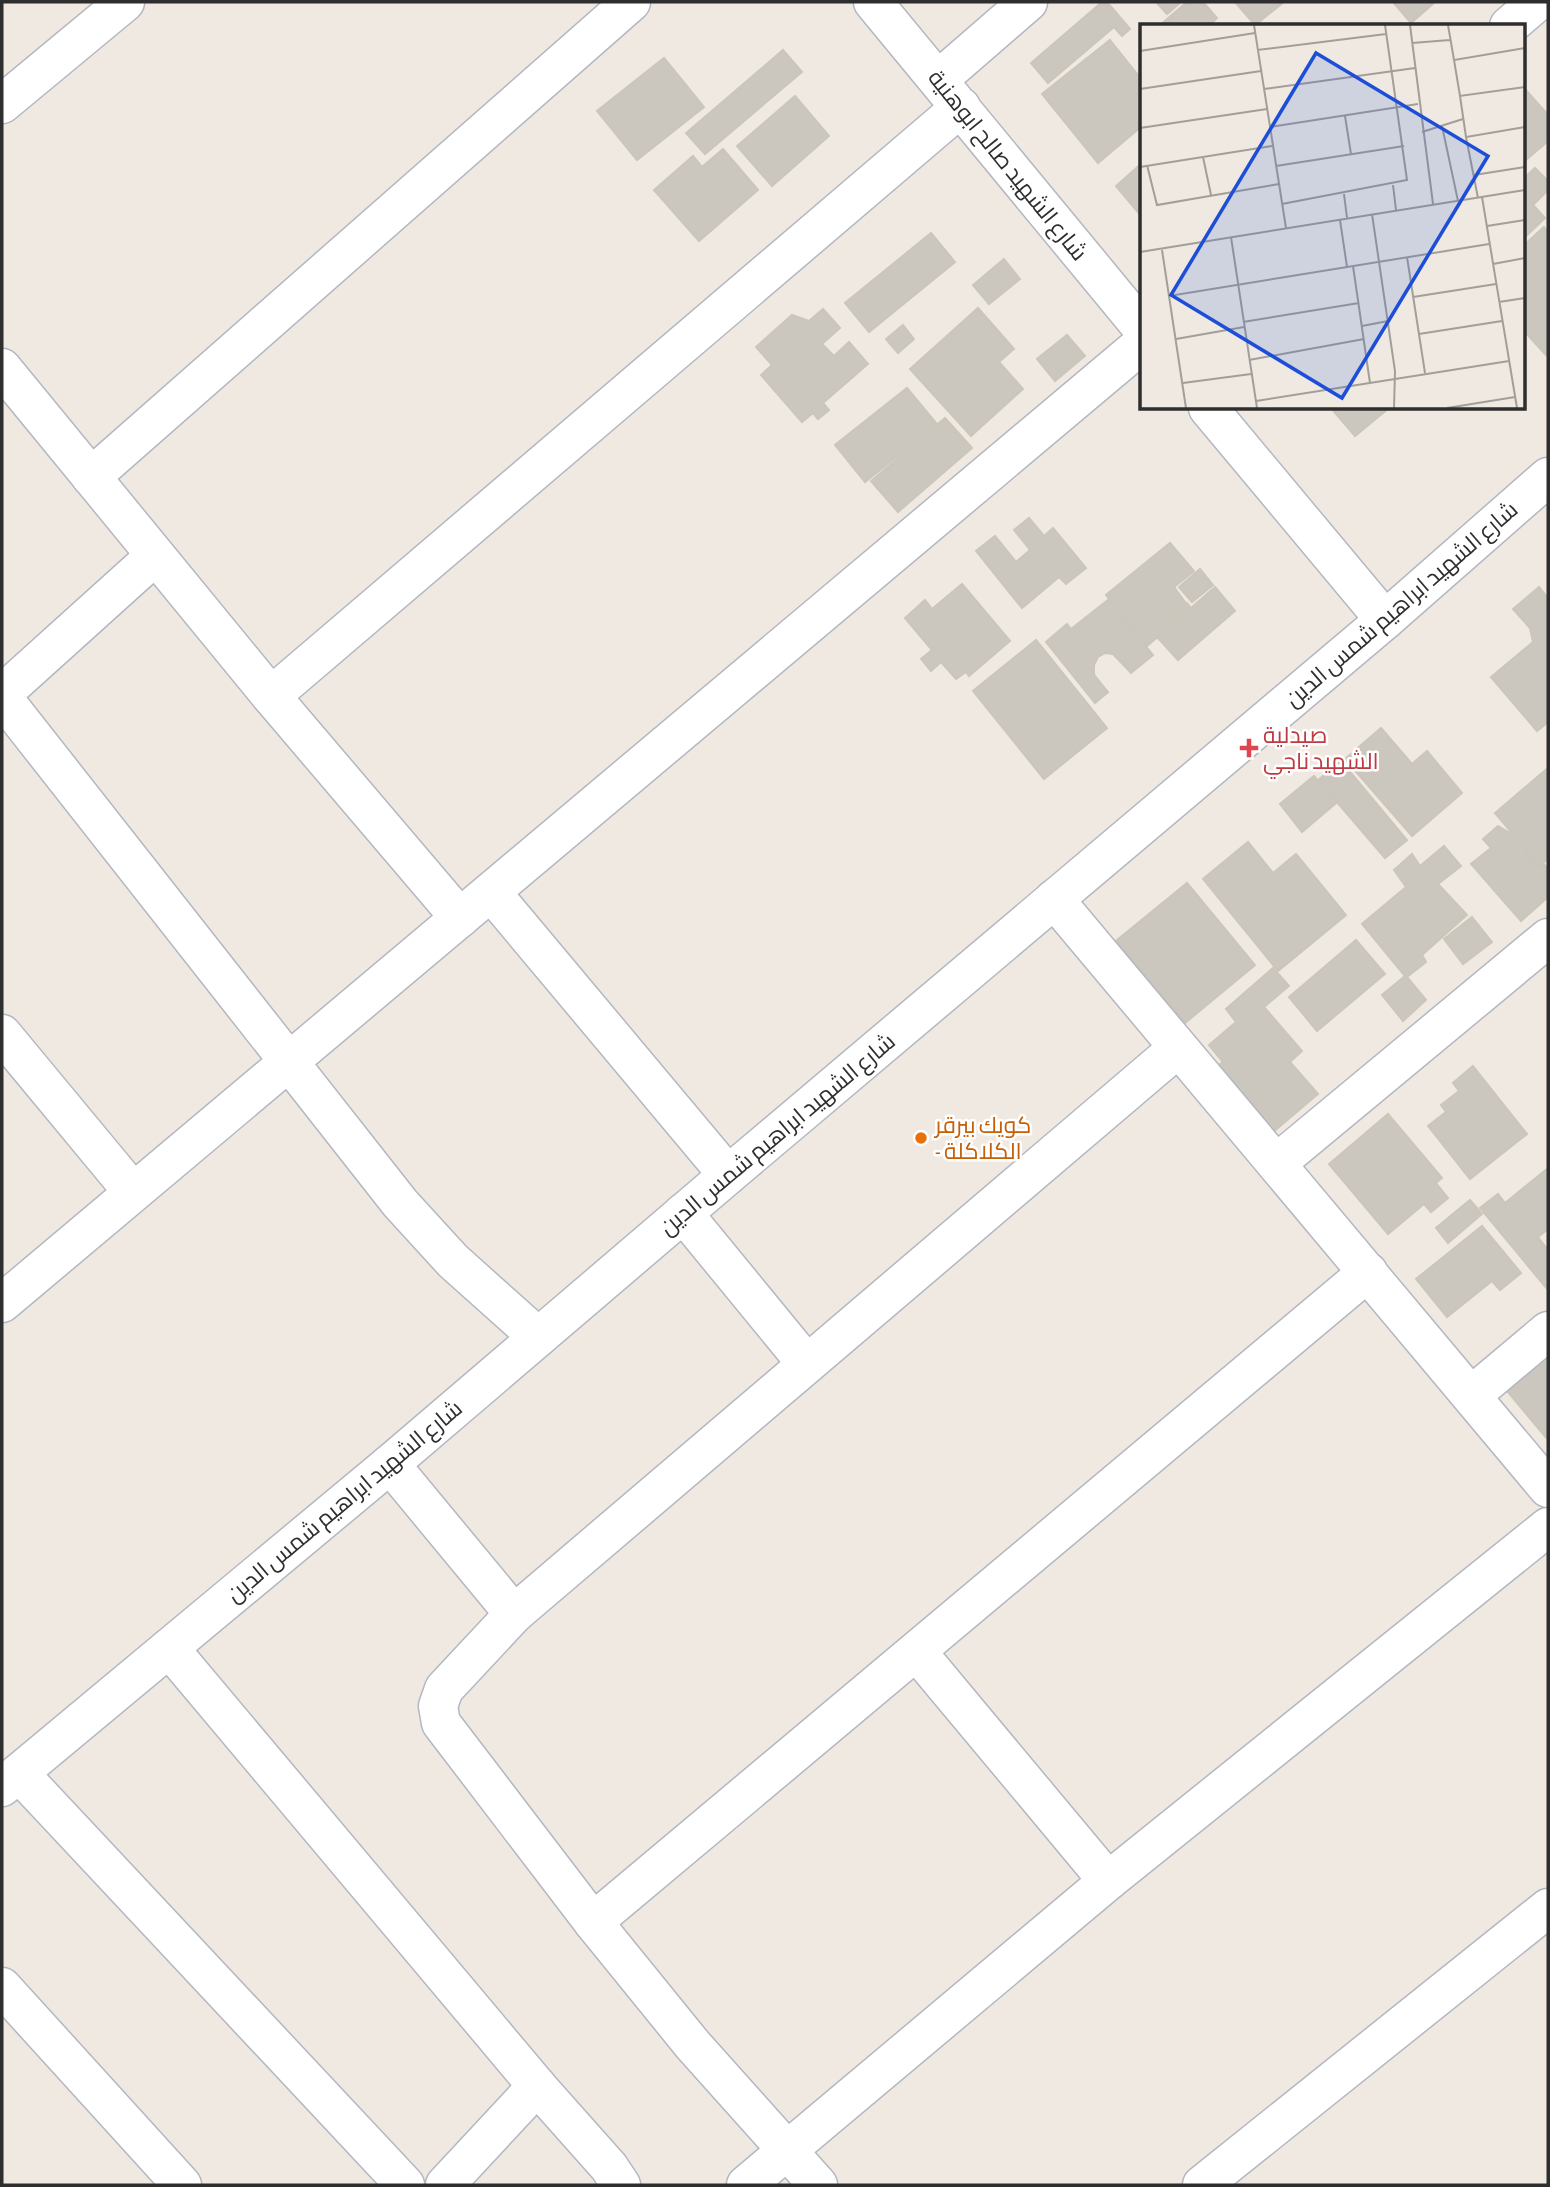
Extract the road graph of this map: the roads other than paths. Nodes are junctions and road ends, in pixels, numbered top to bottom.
1 (125, 2) edge
2 (631, 2) edge
3 (873, 2) edge
4 (1028, 2) edge
5 (1537, 2) edge
6 (1510, 24) edge
7 (949, 93) junction
8 (2, 104) edge
9 (1140, 326) edge
10 (1140, 346) edge
11 (2, 368) edge
12 (1210, 410) edge
13 (91, 477) junction
14 (1548, 477) edge
15 (155, 556) junction
16 (1385, 620) junction
17 (2, 695) edge
18 (271, 696) junction
19 (491, 892) junction
20 (1054, 899) junction
21 (460, 918) junction
22 (1548, 938) edge
23 (2, 1034) edge
24 (1178, 1048) junction
25 (289, 1063) junction
26 (1277, 1163) junction
27 (728, 1175) junction
28 (133, 1192) junction
29 (683, 1213) junction
30 (1368, 1272) junction
31 (2, 1303) edge
32 (1548, 1331) edge
33 (538, 1337) junction
34 (806, 1363) junction
35 (1472, 1395) junction
36 (390, 1464) junction
37 (1548, 1488) edge
38 (1548, 1527) edge
39 (513, 1614) junction
40 (169, 1648) junction
41 (917, 1652) junction
42 (10, 1780) edge
43 (1108, 1881) junction
44 (1548, 1908) edge
45 (593, 1922) junction
46 (7, 2004) edge
47 (537, 2086) junction
48 (787, 2149) junction
49 (182, 2185) edge
50 (405, 2185) edge
51 (445, 2185) edge
52 (621, 2185) edge
53 (746, 2185) edge
54 (818, 2185) edge
55 (1202, 2185) edge

1 - 8 street
2 - 13 street
3 - 7 street, شارع الشهيد صالح ابوهنية
4 - 7 street
5 - 6 street
7 - 9 street, شارع الشهيد صالح ابوهنية
7 - 18 street
10 - 19 street
11 - 13 street
12 - 16 street
13 - 15 street
14 - 16 street, شارع الشهيد ابراهيم شمس الدين
15 - 17 street
15 - 18 street
16 - 20 street, شارع الشهيد ابراهيم شمس الدين
17 - 25 street
18 - 21 street
19 - 21 street
19 - 27 street
20 - 24 street
20 - 27 street, شارع الشهيد ابراهيم شمس الدين
21 - 25 street
22 - 26 street
23 - 28 street
24 - 26 street
24 - 34 street
25 - 28 street
25 - 33 street
26 - 30 street
27 - 29 street, شارع الشهيد ابراهيم شمس الدين
28 - 31 street
29 - 33 street, شارع الشهيد ابراهيم شمس الدين
29 - 34 street
30 - 35 street
30 - 41 street
32 - 35 street
33 - 36 street, شارع الشهيد ابراهيم شمس الدين
34 - 39 street
35 - 37 street
36 - 39 street
36 - 40 street, شارع الشهيد ابراهيم شمس الدين
38 - 43 street
39 - 45 street
40 - 42 street, شارع الشهيد ابراهيم شمس الدين
40 - 47 street
41 - 43 street
41 - 45 street
42 - 50 street
43 - 48 street
44 - 55 street
45 - 48 street
46 - 49 street
47 - 51 street
47 - 52 street
48 - 53 street
48 - 54 street

